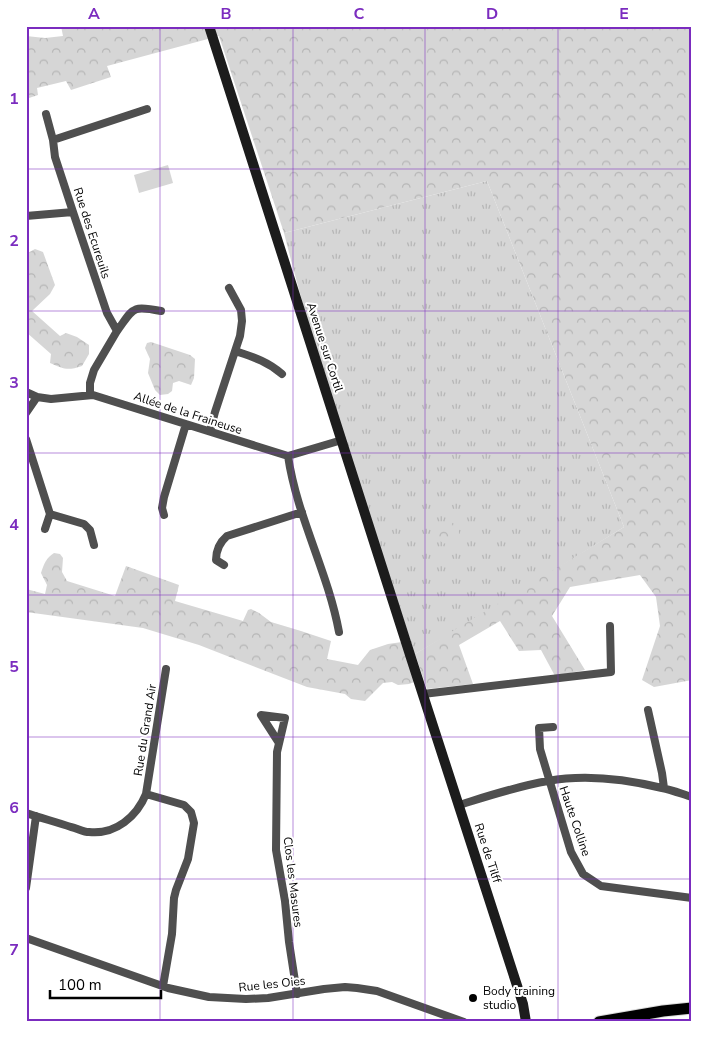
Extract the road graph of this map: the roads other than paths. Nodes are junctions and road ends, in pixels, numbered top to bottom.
1 (209, 26) edge
2 (147, 109) dead end
3 (46, 114) dead end
4 (53, 140) junction
5 (73, 212) junction
6 (26, 216) edge
7 (230, 288) dead end
8 (161, 311) dead end
9 (117, 331) junction
10 (235, 351) junction
11 (282, 374) dead end
12 (26, 392) edge
13 (90, 394) junction
14 (37, 397) junction
15 (26, 413) edge
16 (186, 424) junction
17 (210, 431) junction
18 (26, 439) edge
19 (342, 440) junction
20 (288, 456) junction
21 (302, 512) junction
22 (50, 514) junction
23 (164, 515) dead end
24 (46, 529) dead end
25 (94, 545) dead end
26 (224, 565) dead end
27 (610, 626) dead end
28 (339, 632) dead end
29 (166, 669) dead end
30 (417, 675) joint
31 (423, 694) junction
32 (648, 710) dead end
33 (553, 727) dead end
34 (279, 743) dead end
35 (550, 781) junction
36 (664, 788) junction
37 (146, 794) junction
38 (692, 797) edge
39 (458, 805) junction
40 (26, 813) edge
41 (36, 816) junction
42 (26, 888) edge
43 (692, 898) edge
44 (26, 938) edge
45 (163, 986) junction
46 (297, 994) junction
47 (692, 1008) edge
48 (464, 1022) edge
49 (526, 1022) edge
50 (599, 1022) edge

1 - 19 main road, Avenue sur Cortil
2 - 4 street
3 - 4 street, Rue des Ecureuils
4 - 5 street, Rue des Ecureuils
5 - 6 street
5 - 9 street, Rue des Ecureuils
7 - 10 street
8 - 9 street
9 - 13 street
10 - 11 street
10 - 17 street
12 - 14 street, Allée de la Fraineuse
13 - 14 street, Allée de la Fraineuse
13 - 16 street, Allée de la Fraineuse
14 - 15 street
16 - 17 street, Allée de la Fraineuse
16 - 23 street
17 - 20 street, Allée de la Fraineuse
18 - 22 street
19 - 20 street
19 - 30 main road, Avenue sur Cortil
20 - 21 street
21 - 26 street
21 - 28 street
22 - 24 street
22 - 25 street
27 - 31 street
29 - 37 street, Rue du Grand Air
30 - 31 main road, Rue de Tilff
31 - 39 main road, Rue de Tilff
32 - 36 street
33 - 35 street, Haute Colline
34 - 46 street, Clos les Masures
35 - 36 street
35 - 39 street
35 - 43 street, Haute Colline
36 - 38 street
37 - 41 street, Rue du Grand Air
37 - 45 street, Rue du Grand Air
39 - 49 main road, Rue de Tilff
40 - 41 street, Rue du Grand Air
41 - 42 street
44 - 45 street, Rue les Oies
45 - 46 street, Rue les Oies
46 - 48 street, Rue les Oies
47 - 50 main road

